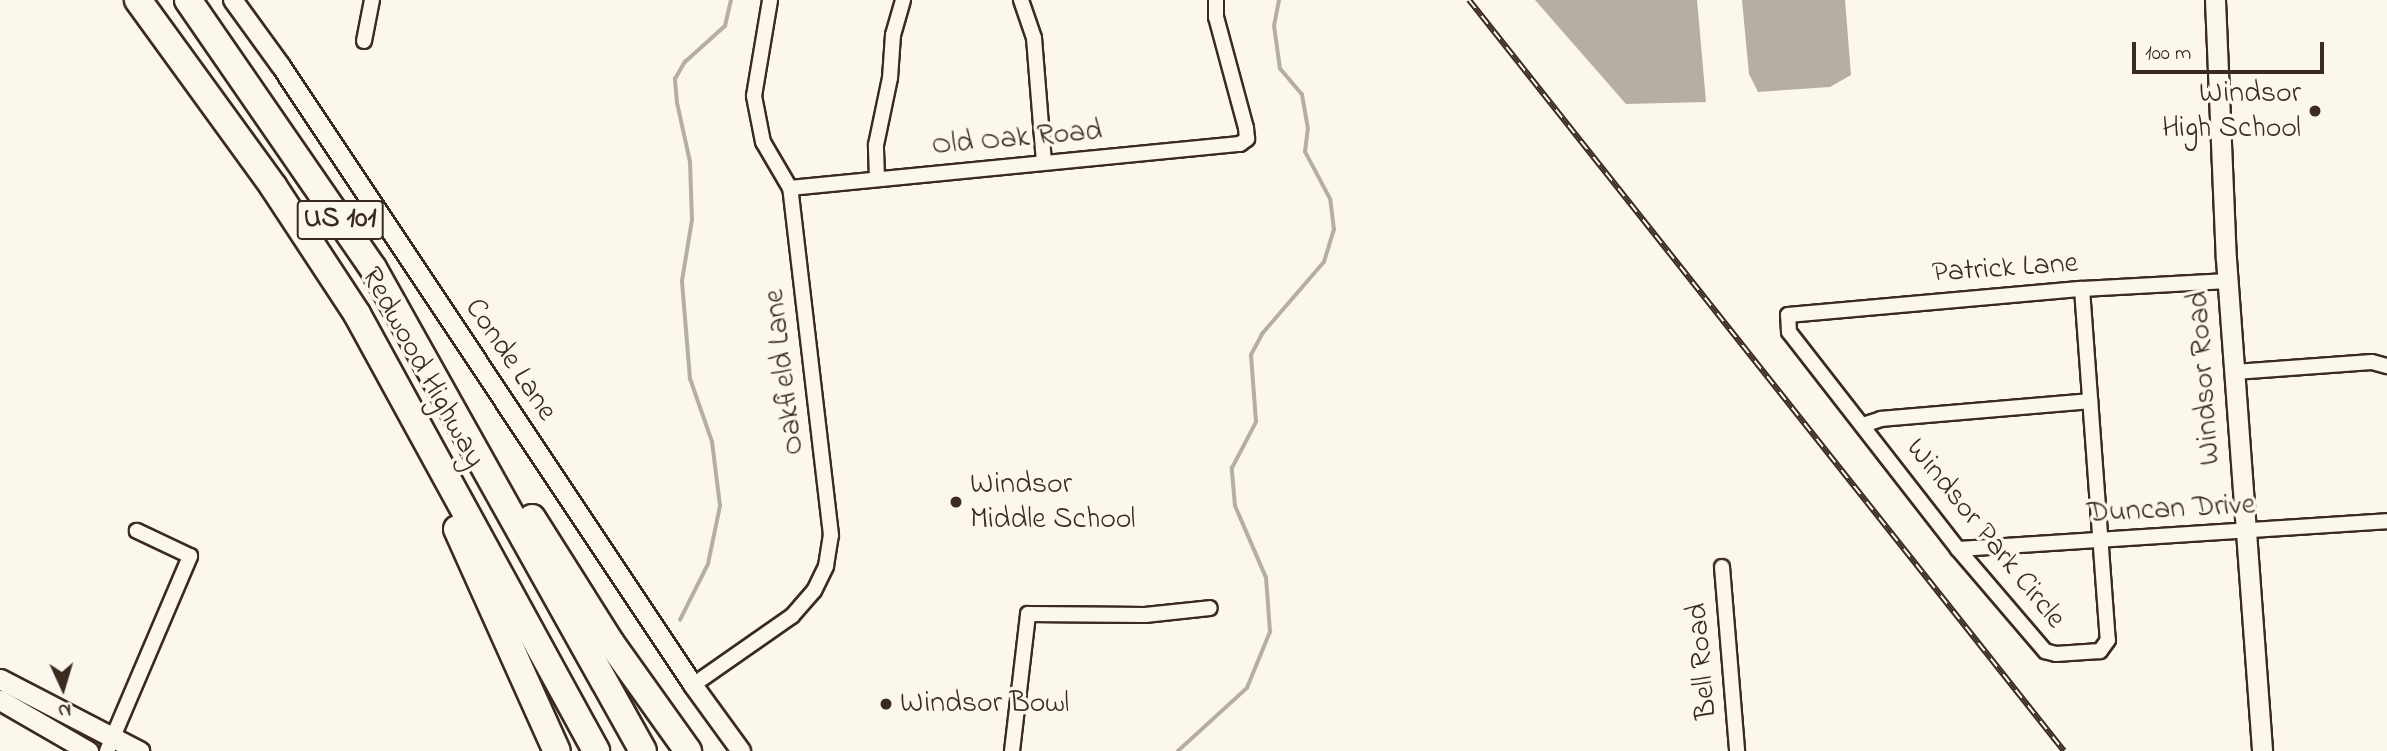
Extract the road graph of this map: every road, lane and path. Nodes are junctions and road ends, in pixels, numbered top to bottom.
1 (138, 0) edge
2 (188, 0) edge
3 (233, 0) edge
4 (372, 0) edge
5 (770, 0) edge
6 (902, 0) edge
7 (1021, 0) edge
8 (1216, 0) edge
9 (2215, 0) edge
10 (364, 41) dead end
11 (1044, 163) junction
12 (877, 178) junction
13 (790, 188) junction
14 (2228, 281) junction
15 (2082, 289) junction
16 (1788, 315) joint
17 (407, 326) junction
18 (376, 349) junction
19 (2387, 366) edge
20 (2235, 372) junction
21 (2090, 401) junction
22 (1863, 425) junction
23 (2387, 521) edge
24 (137, 531) dead end
25 (2246, 532) junction
26 (2101, 540) junction
27 (1958, 549) junction
28 (1722, 567) dead end
29 (1210, 608) dead end
30 (0, 679) edge
31 (693, 685) junction
32 (0, 700) edge
33 (110, 745) edge
34 (88, 751) edge
35 (139, 751) edge
36 (557, 751) edge
37 (596, 751) edge
38 (643, 751) edge
39 (688, 751) edge
40 (741, 751) edge
41 (1012, 751) edge
42 (1737, 751) edge
43 (2262, 751) edge

1 - 18 highway, Redwood Highway / US 101
2 - 17 highway, Redwood Highway / US 101
3 - 31 street, Conde Lane
4 - 10 street
5 - 13 street, Oakfield Lane
6 - 12 street
7 - 11 street
8 - 11 street, Old Oak Road
9 - 14 main road, Windsor Road
11 - 12 street, Old Oak Road
12 - 13 street, Old Oak Road
13 - 31 street, Oakfield Lane
14 - 15 street, Patrick Lane
14 - 20 main road, Windsor Road
15 - 16 street, Patrick Lane
15 - 21 street, Windsor Park Circle
16 - 22 street, Windsor Park Circle
17 - 38 highway, Redwood Highway / US 101
17 - 39 highway
18 - 36 highway
18 - 37 highway, Redwood Highway / US 101
19 - 20 street
20 - 25 main road, Windsor Road
21 - 22 street
21 - 26 street, Windsor Park Circle
22 - 27 street, Windsor Park Circle
23 - 25 street, Duncan Drive
24 - 33 street
25 - 26 street, Duncan Drive
25 - 43 main road, Windsor Road
26 - 27 street, Duncan Drive
26 - 27 street, Windsor Park Circle
28 - 42 street, Bell Road
29 - 41 street
30 - 33 main road
31 - 40 street, Conde Lane
32 - 34 main road
33 - 35 main road

